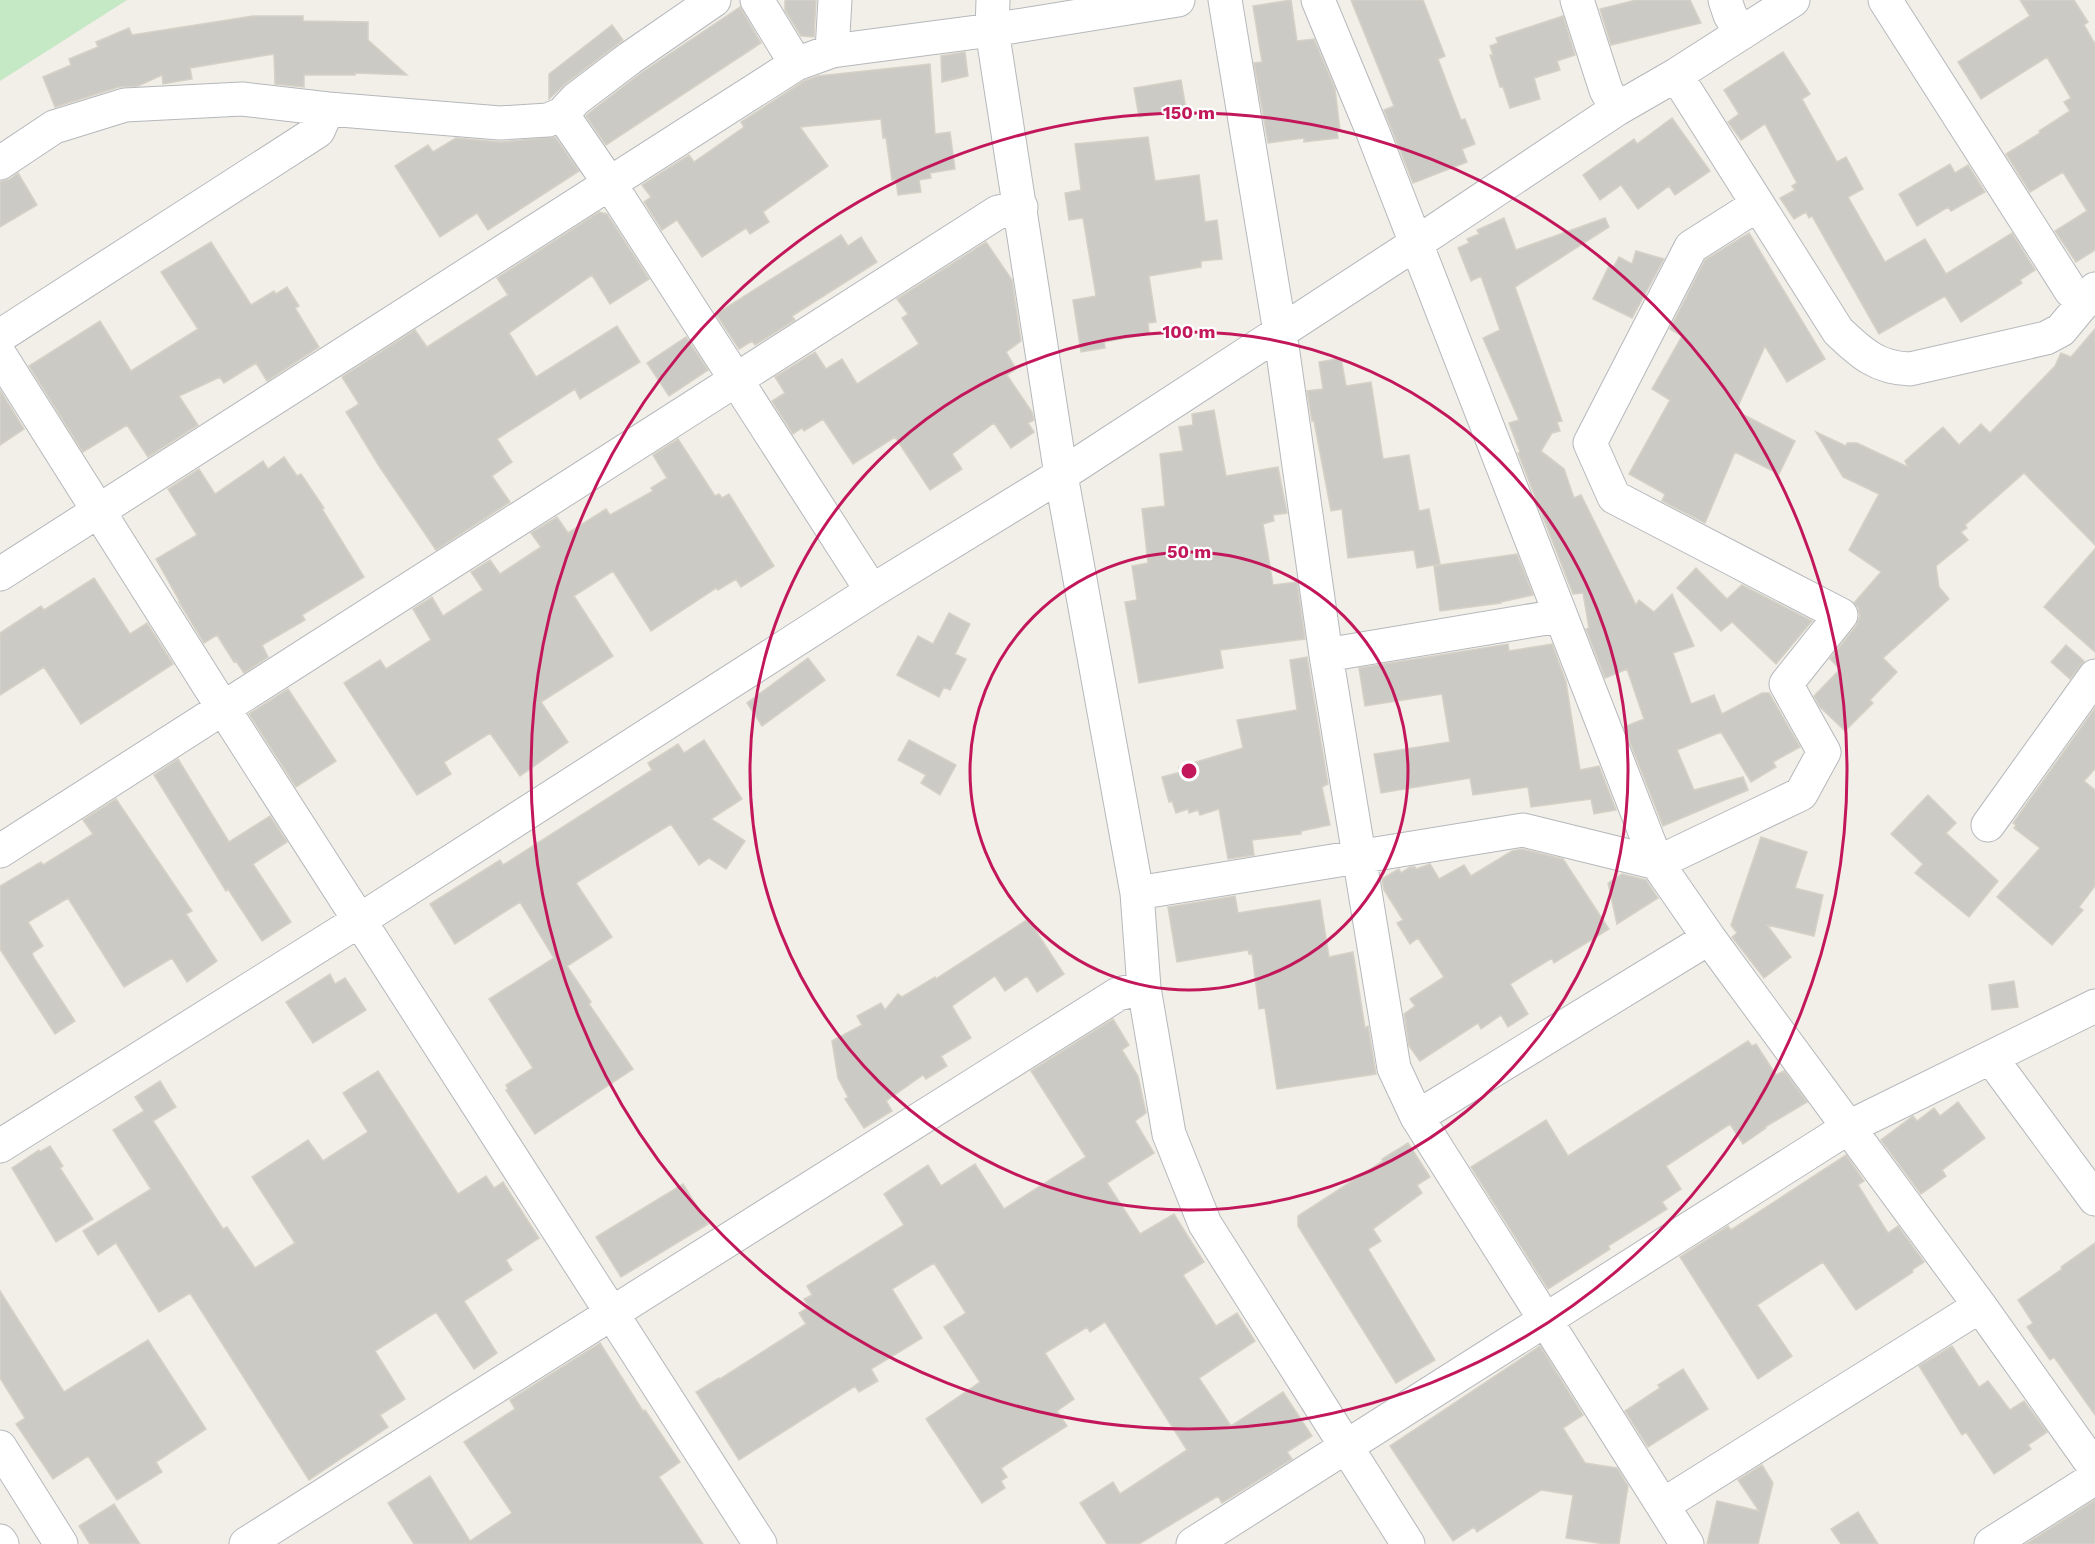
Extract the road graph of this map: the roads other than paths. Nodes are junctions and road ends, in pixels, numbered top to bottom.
1 (714, 0) edge
2 (757, 0) edge
3 (835, 0) edge
4 (1178, 0) edge
5 (1225, 0) edge
6 (1318, 0) edge
7 (1577, 0) edge
8 (1725, 0) edge
9 (1793, 0) edge
10 (1885, 0) edge
11 (992, 15) edge
12 (1742, 33) junction
13 (832, 51) junction
14 (796, 64) junction
15 (1676, 75) junction
16 (328, 109) junction
17 (1617, 109) junction
18 (562, 114) junction
19 (0, 163) edge
20 (610, 184) junction
21 (1757, 205) junction
22 (1021, 207) junction
23 (1415, 244) junction
24 (2089, 296) edge
25 (1280, 332) junction
26 (0, 336) edge
27 (0, 355) edge
28 (737, 381) junction
29 (1061, 475) junction
30 (99, 511) junction
31 (0, 574) edge
32 (872, 591) junction
33 (1559, 616) junction
34 (1326, 655) junction
35 (2095, 676) edge
36 (223, 708) junction
37 (1988, 825) dead end
38 (0, 851) edge
39 (1359, 856) junction
40 (1657, 863) junction
41 (1137, 893) junction
42 (360, 920) junction
43 (1709, 938) junction
44 (1144, 988) junction
45 (2095, 1006) edge
46 (1991, 1059) junction
47 (1417, 1117) junction
48 (1849, 1126) junction
49 (0, 1146) edge
50 (2095, 1199) edge
51 (1980, 1305) junction
52 (612, 1314) junction
53 (1544, 1320) junction
54 (1346, 1445) junction
55 (0, 1448) edge
56 (2095, 1468) edge
57 (2095, 1478) edge
58 (1663, 1505) junction
59 (61, 1544) edge
60 (246, 1544) edge
61 (760, 1544) edge
62 (1192, 1544) edge
63 (1408, 1544) edge
64 (1687, 1544) edge
65 (1991, 1544) edge

1 - 18 street
2 - 14 street
3 - 13 street
4 - 11 street
5 - 25 street
6 - 23 street
7 - 17 street
8 - 12 street
9 - 12 street
10 - 24 street
11 - 13 street
11 - 22 street
12 - 15 street
13 - 14 street
14 - 20 street
15 - 17 street
15 - 21 street
16 - 18 street
16 - 19 street
16 - 26 street
17 - 23 street
18 - 20 street
20 - 28 street
20 - 30 street
21 - 24 street
21 - 40 street
22 - 28 street
22 - 29 street
23 - 25 street
23 - 33 street
25 - 29 street
25 - 34 street
27 - 30 street
28 - 32 street
28 - 36 street
29 - 32 street
29 - 41 street
30 - 31 street
30 - 36 street
32 - 42 street
33 - 34 street
33 - 40 street
34 - 39 street
35 - 37 street
36 - 38 street
36 - 42 street
39 - 40 street
39 - 41 street
39 - 47 street
40 - 43 street
41 - 44 street
42 - 49 street
42 - 52 street
43 - 47 street
43 - 48 street
44 - 52 street
44 - 54 street
45 - 46 street
46 - 48 street
46 - 50 street
47 - 53 street
48 - 51 street
48 - 53 street
51 - 56 street
51 - 58 street
52 - 60 street
52 - 61 street
53 - 54 street
53 - 58 street
54 - 62 street
54 - 63 street
55 - 59 street
57 - 65 street
58 - 64 street

